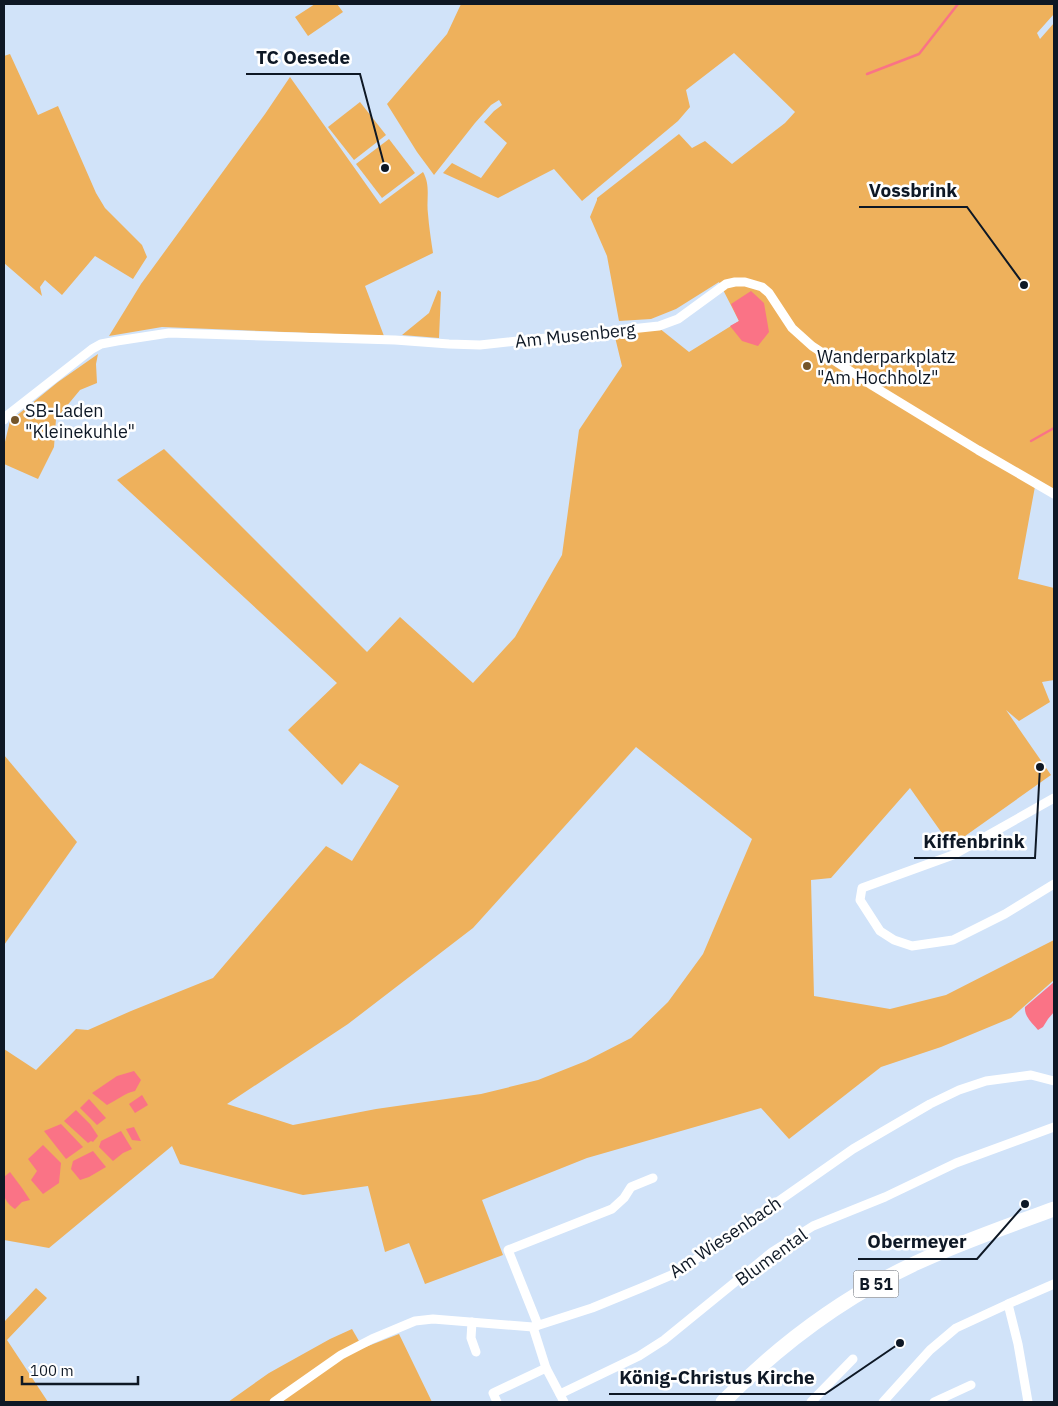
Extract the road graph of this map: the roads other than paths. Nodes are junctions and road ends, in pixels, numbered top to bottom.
1 (4, 420) edge
2 (1054, 494) edge
3 (1054, 798) edge
4 (1054, 884) edge
5 (1054, 1081) edge
6 (1054, 1127) edge
7 (652, 1178) dead end
8 (1054, 1209) edge
9 (1054, 1284) edge
10 (1008, 1304) junction
11 (472, 1322) junction
12 (535, 1326) junction
13 (476, 1352) dead end
14 (853, 1359) dead end
15 (546, 1368) junction
16 (971, 1385) dead end
17 (562, 1398) edge
18 (889, 1400) edge
19 (274, 1402) edge
20 (497, 1402) edge
21 (723, 1402) edge
22 (811, 1402) edge
23 (934, 1402) edge
24 (1028, 1402) edge

1 - 2 street, Am Musenberg
3 - 4 street
5 - 12 street, Am Wiesenbach
6 - 17 street, Blumental
7 - 12 street
8 - 21 main road, B 51
9 - 10 street
10 - 18 street
10 - 24 street
11 - 12 street, Am Wiesenbach
11 - 13 street
11 - 19 street, Am Wiesenbach
12 - 15 street
14 - 22 street
15 - 17 street
15 - 20 street
16 - 23 street

